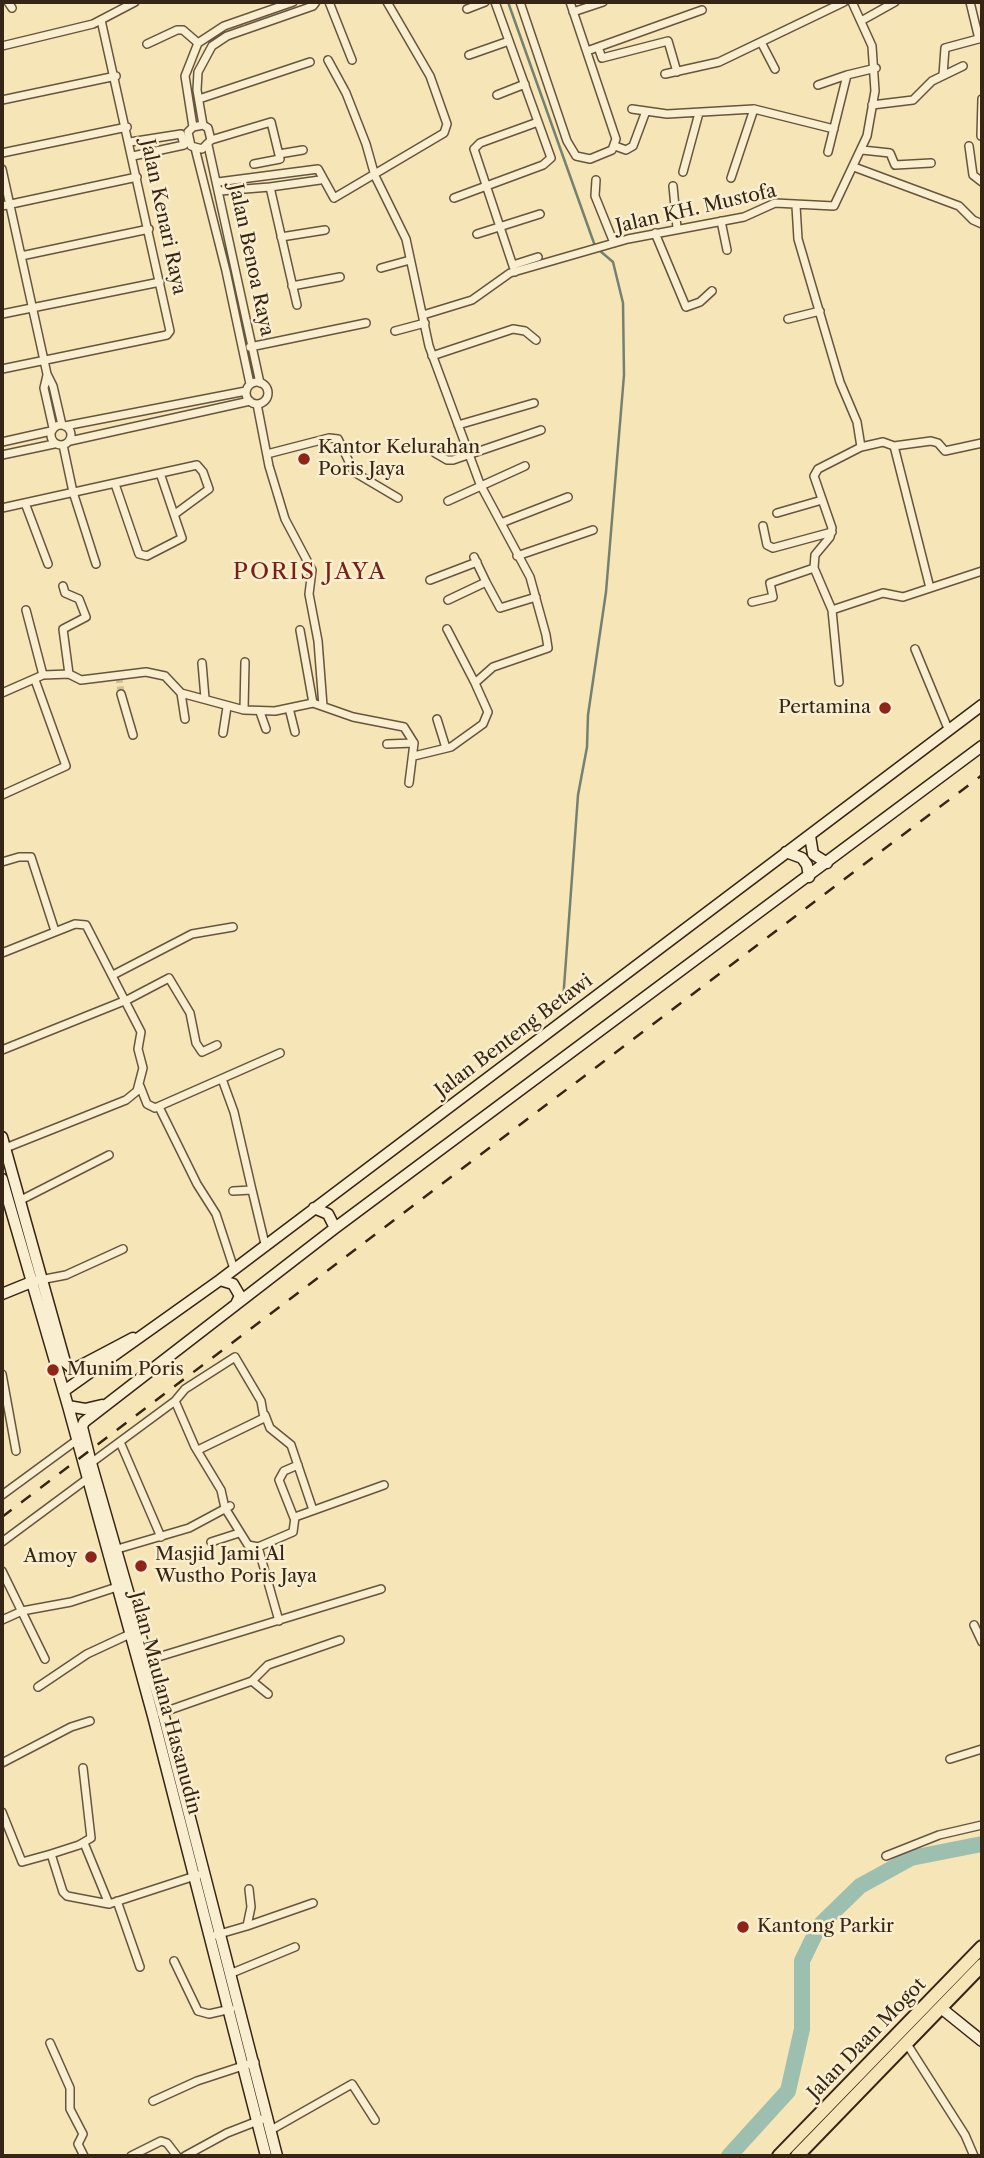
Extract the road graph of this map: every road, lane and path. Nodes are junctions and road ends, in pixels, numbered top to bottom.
1 (135, 2) edge
2 (293, 2) edge
3 (316, 2) edge
4 (329, 2) edge
5 (387, 2) edge
6 (485, 2) edge
7 (495, 2) edge
8 (520, 2) edge
9 (570, 2) edge
10 (603, 2) edge
11 (844, 2) edge
12 (852, 2) edge
13 (895, 2) edge
14 (970, 2) edge
15 (467, 9) dead end
16 (702, 10) dead end
17 (573, 12) junction
18 (101, 20) junction
19 (861, 21) junction
20 (980, 38) edge
21 (509, 41) junction
22 (761, 42) junction
23 (198, 43) junction
24 (147, 44) dead end
25 (2, 46) edge
26 (598, 47) junction
27 (587, 51) junction
28 (469, 55) dead end
29 (328, 60) dead end
30 (352, 60) dead end
31 (310, 62) dead end
32 (962, 66) dead end
33 (876, 68) junction
34 (775, 69) dead end
35 (677, 72) junction
36 (665, 74) dead end
37 (847, 75) junction
38 (943, 75) junction
39 (116, 76) junction
40 (525, 84) junction
41 (818, 85) dead end
42 (497, 95) dead end
43 (199, 99) junction
44 (982, 99) edge
45 (2, 100) edge
46 (872, 105) junction
47 (632, 109) dead end
48 (754, 109) junction
49 (646, 111) junction
50 (699, 113) junction
51 (981, 121) edge
52 (538, 122) junction
53 (203, 125) junction
54 (127, 127) junction
55 (192, 127) junction
56 (834, 129) junction
57 (981, 136) edge
58 (130, 142) junction
59 (210, 143) junction
60 (615, 146) junction
61 (969, 146) dead end
62 (195, 148) junction
63 (303, 150) dead end
64 (862, 150) junction
65 (828, 152) dead end
66 (2, 153) edge
67 (279, 154) junction
68 (133, 156) junction
69 (931, 163) dead end
70 (254, 164) dead end
71 (854, 167) junction
72 (2, 169) edge
73 (683, 172) dead end
74 (375, 176) junction
75 (137, 177) junction
76 (731, 178) dead end
77 (320, 180) dead end
78 (596, 180) dead end
79 (218, 182) junction
80 (982, 182) edge
81 (485, 185) junction
82 (270, 187) junction
83 (673, 187) dead end
84 (220, 191) junction
85 (454, 198) dead end
86 (5, 205) edge
87 (796, 206) junction
88 (540, 214) dead end
89 (722, 221) junction
90 (982, 224) edge
91 (499, 225) junction
92 (677, 228) junction
93 (149, 229) junction
94 (325, 230) dead end
95 (655, 233) junction
96 (477, 234) dead end
97 (281, 237) junction
98 (614, 243) junction
99 (727, 250) dead end
100 (21, 256) junction
101 (538, 257) dead end
102 (410, 260) junction
103 (381, 268) dead end
104 (514, 268) junction
105 (237, 270) junction
106 (226, 271) junction
107 (340, 277) dead end
108 (160, 282) junction
109 (292, 286) junction
110 (712, 291) dead end
111 (297, 305) dead end
112 (32, 308) junction
113 (820, 312) junction
114 (2, 314) edge
115 (424, 319) junction
116 (788, 319) dead end
117 (366, 323) dead end
118 (395, 331) dead end
119 (536, 340) dead end
120 (254, 346) junction
121 (242, 348) junction
122 (432, 356) junction
123 (44, 360) junction
124 (2, 369) edge
125 (47, 374) junction
126 (260, 383) junction
127 (248, 388) junction
128 (253, 402) junction
129 (534, 403) dead end
130 (458, 425) junction
131 (63, 426) junction
132 (52, 430) junction
133 (541, 430) dead end
134 (2, 442) edge
135 (62, 443) junction
136 (982, 443) edge
137 (894, 446) junction
138 (862, 447) junction
139 (435, 453) dead end
140 (267, 454) junction
141 (467, 454) junction
142 (2, 455) edge
143 (525, 466) dead end
144 (160, 473) junction
145 (114, 484) junction
146 (480, 484) junction
147 (73, 492) junction
148 (568, 497) dead end
149 (398, 498) dead end
150 (822, 500) junction
151 (448, 501) dead end
152 (25, 503) junction
153 (2, 508) edge
154 (777, 513) dead end
155 (175, 514) junction
156 (502, 523) junction
157 (763, 526) dead end
158 (593, 530) dead end
159 (832, 532) junction
160 (517, 556) junction
161 (48, 564) dead end
162 (96, 564) dead end
163 (814, 568) junction
164 (982, 571) edge
165 (430, 580) dead end
166 (485, 582) junction
167 (63, 586) dead end
168 (930, 588) junction
169 (536, 597) junction
170 (448, 600) dead end
171 (752, 603) dead end
172 (26, 610) dead end
173 (832, 610) junction
174 (447, 629) dead end
175 (300, 630) dead end
176 (915, 649) dead end
177 (245, 662) dead end
178 (202, 663) dead end
179 (69, 674) junction
180 (43, 675) junction
181 (35, 680) junction
182 (839, 682) dead end
183 (475, 683) junction
184 (2, 693) edge
185 (181, 693) junction
186 (121, 694) tunnel mouth
187 (205, 698) junction
188 (313, 703) junction
189 (982, 705) edge
190 (323, 706) junction
191 (227, 707) junction
192 (289, 708) junction
193 (244, 710) junction
194 (260, 712) junction
195 (185, 719) dead end
196 (437, 719) dead end
197 (266, 729) dead end
198 (948, 731) junction
199 (295, 732) dead end
200 (223, 733) dead end
201 (133, 735) dead end
202 (414, 743) junction
203 (387, 744) dead end
204 (982, 746) edge
205 (446, 748) junction
206 (414, 755) junction
207 (408, 783) dead end
208 (2, 796) edge
209 (810, 839) junction
210 (790, 853) junction
211 (2, 862) edge
212 (823, 862) junction
213 (808, 873) junction
214 (233, 927) dead end
215 (55, 930) junction
216 (2, 953) edge
217 (113, 975) junction
218 (124, 1000) junction
219 (218, 1045) dead end
220 (2, 1050) edge
221 (280, 1053) dead end
222 (222, 1079) junction
223 (139, 1085) junction
224 (159, 1107) junction
225 (2, 1138) edge
226 (8, 1147) edge
227 (109, 1155) dead end
228 (2, 1179) edge
229 (252, 1190) junction
230 (233, 1191) dead end
231 (19, 1201) junction
232 (314, 1208) junction
233 (335, 1228) junction
234 (265, 1244) junction
235 (123, 1249) dead end
236 (234, 1269) junction
237 (220, 1280) junction
238 (35, 1281) junction
239 (2, 1294) edge
240 (237, 1302) junction
241 (156, 1328) junction
242 (2, 1374) edge
243 (64, 1391) junction
244 (175, 1401) junction
245 (107, 1404) junction
246 (68, 1406) junction
247 (265, 1415) junction
248 (12, 1425) junction
249 (2, 1429) edge
250 (81, 1438) junction
251 (120, 1442) junction
252 (198, 1450) junction
253 (16, 1451) dead end
254 (298, 1465) junction
255 (90, 1472) junction
256 (384, 1485) dead end
257 (2, 1495) edge
258 (228, 1507) junction
259 (313, 1510) junction
260 (294, 1518) junction
261 (239, 1533) junction
262 (161, 1537) junction
263 (2, 1542) edge
264 (211, 1542) dead end
265 (258, 1547) junction
266 (112, 1550) junction
267 (2, 1571) edge
268 (117, 1587) junction
269 (382, 1589) dead end
270 (22, 1611) junction
271 (2, 1620) edge
272 (279, 1621) junction
273 (974, 1625) dead end
274 (130, 1634) junction
275 (340, 1640) dead end
276 (982, 1642) edge
277 (45, 1659) dead end
278 (146, 1660) junction
279 (252, 1681) junction
280 (38, 1686) dead end
281 (268, 1694) dead end
282 (158, 1714) junction
283 (90, 1721) dead end
284 (982, 1749) edge
285 (950, 1759) dead end
286 (2, 1763) edge
287 (83, 1768) dead end
288 (2, 1812) edge
289 (982, 1825) edge
290 (84, 1843) junction
291 (51, 1854) junction
292 (886, 1856) dead end
293 (197, 1875) junction
294 (249, 1889) dead end
295 (117, 1901) junction
296 (109, 1903) junction
297 (313, 1903) dead end
298 (244, 1927) junction
299 (219, 1934) junction
300 (295, 1947) dead end
301 (982, 1947) edge
302 (174, 1961) dead end
303 (982, 1965) edge
304 (140, 1967) dead end
305 (235, 1972) junction
306 (241, 2007) junction
307 (941, 2008) junction
308 (230, 2010) junction
309 (982, 2041) edge
310 (50, 2043) dead end
311 (907, 2044) junction
312 (249, 2063) junction
313 (153, 2101) dead end
314 (268, 2117) junction
315 (376, 2120) dead end
316 (257, 2121) junction
317 (271, 2130) junction
318 (200, 2148) junction
319 (971, 2154) edge
320 (84, 2156) edge
321 (131, 2156) edge
322 (177, 2156) edge
323 (185, 2156) edge
324 (204, 2156) edge
325 (265, 2156) edge
326 (277, 2156) edge
327 (779, 2156) edge
328 (797, 2156) edge

1 - 18 street
2 - 23 street
3 - 43 street
4 - 30 street
5 - 74 street
6 - 15 street
7 - 21 street
8 - 60 street
9 - 17 street
10 - 17 street
11 - 22 street
12 - 19 street, Jalan KH. Mustofa
13 - 19 street
14 - 20 street
16 - 26 street
17 - 27 street
18 - 25 street
18 - 39 street, Jalan Kenari Raya
19 - 33 street, Jalan KH. Mustofa
20 - 38 street
21 - 28 street
21 - 40 street
22 - 34 street
22 - 35 street
23 - 24 street
23 - 55 street
26 - 27 street
26 - 35 street
27 - 60 street
29 - 74 street
31 - 43 street
32 - 38 street
33 - 37 street
33 - 46 street, Jalan KH. Mustofa
35 - 36 street
37 - 41 street
37 - 56 street
38 - 46 street
39 - 45 street
39 - 54 street, Jalan Kenari Raya
40 - 42 street
40 - 52 street
43 - 53 street
44 - 51 street
46 - 64 street, Jalan KH. Mustofa
47 - 49 street
48 - 50 street
48 - 56 street
48 - 76 street
49 - 50 street
49 - 60 street
50 - 73 street
51 - 57 street
52 - 81 street
52 - 81 street
53 - 55 street
53 - 59 street
54 - 58 street, Jalan Kenari Raya
54 - 66 street
55 - 62 street
56 - 65 street
58 - 68 street, Jalan Kenari Raya
58 - 68 street
59 - 62 street
59 - 67 street
59 - 79 street, Jalan Benoa Raya
61 - 80 street
62 - 106 street, Jalan Benoa Raya
63 - 67 street
64 - 69 street
64 - 71 street, Jalan KH. Mustofa
67 - 70 street
68 - 75 street, Jalan Kenari Raya
71 - 87 street, Jalan KH. Mustofa
71 - 90 street
72 - 86 street
74 - 79 street
74 - 102 street
75 - 86 street
75 - 93 street, Jalan Kenari Raya
77 - 82 street
78 - 98 street
79 - 84 street, Jalan Benoa Raya
81 - 85 street
81 - 91 street
82 - 84 street
82 - 97 street
83 - 92 street
84 - 105 street, Jalan Benoa Raya
86 - 100 street
87 - 89 street, Jalan KH. Mustofa
87 - 113 street
88 - 91 street
89 - 92 street, Jalan KH. Mustofa
89 - 99 street
91 - 96 street
91 - 104 street
92 - 95 street, Jalan KH. Mustofa
93 - 100 street
93 - 108 street, Jalan Kenari Raya
94 - 97 street
95 - 98 street, Jalan KH. Mustofa
95 - 110 street
97 - 109 street
98 - 104 street, Jalan KH. Mustofa
100 - 112 street
101 - 104 street
102 - 103 street
102 - 115 street
104 - 115 street
105 - 106 street
105 - 120 street, Jalan Benoa Raya
106 - 121 street, Jalan Benoa Raya
107 - 109 street
108 - 112 street
108 - 123 street, Jalan Kenari Raya
109 - 111 street
112 - 114 street
112 - 123 street
113 - 116 street
113 - 138 street
115 - 118 street
115 - 122 street
117 - 120 street
119 - 122 street
120 - 121 street
120 - 126 street, Jalan Benoa Raya
121 - 127 street, Jalan Benoa Raya
122 - 130 street
123 - 124 street
123 - 125 street
125 - 131 street
125 - 132 street
126 - 127 street
126 - 128 street, Jalan Benoa Raya
127 - 128 street, Jalan Benoa Raya
127 - 131 street
128 - 135 street
128 - 140 street
129 - 130 street
130 - 141 street
131 - 132 street
131 - 135 street
132 - 134 street
132 - 135 street
133 - 141 street
135 - 142 street
135 - 147 street
136 - 137 street
137 - 138 street
137 - 168 street
138 - 150 street
139 - 141 street
140 - 149 street
140 - 190 street
141 - 146 street
143 - 146 street
144 - 145 street
144 - 155 street
144 - 155 street
145 - 147 street
145 - 155 street
146 - 151 street
146 - 156 street
147 - 152 street
147 - 162 street
148 - 156 street
150 - 154 street
150 - 159 street
152 - 153 street
152 - 161 street
156 - 160 street
157 - 159 street
158 - 160 street
159 - 163 street
160 - 169 street
163 - 171 street
163 - 173 street
164 - 168 street
165 - 166 street
166 - 169 street
166 - 170 street
167 - 179 street
168 - 173 street
169 - 183 street
172 - 180 street
173 - 182 street
174 - 183 street
175 - 188 street
176 - 198 street
177 - 193 street
178 - 187 street
179 - 180 street
179 - 185 street
180 - 181 street
181 - 184 street
181 - 208 street
183 - 205 street
185 - 187 street
185 - 195 street
186 - 201 street
187 - 191 street
188 - 190 street
188 - 192 street
189 - 198 main road, Jalan Benteng Betawi
190 - 202 street
191 - 193 street
191 - 200 street
192 - 194 street
192 - 199 street
193 - 194 street
194 - 197 street
196 - 205 street
198 - 209 main road, Jalan Benteng Betawi
202 - 203 street
202 - 206 street
204 - 212 main road
205 - 206 street
206 - 207 street
209 - 210 main road, Jalan Benteng Betawi
209 - 212 main road
210 - 213 main road
210 - 232 main road, Jalan Benteng Betawi
211 - 215 street
212 - 213 main road
213 - 233 main road
214 - 217 street
215 - 216 street
215 - 217 street
217 - 218 street
218 - 219 street
218 - 220 street
218 - 223 street
221 - 222 street
222 - 224 street
222 - 229 street
223 - 224 street
223 - 226 street
224 - 236 street
225 - 226 main road, Jalan Maulana Hasanudin
226 - 231 main road, Jalan Maulana Hasanudin
227 - 231 street
228 - 238 main road, Jalan Maulana Hasanudin
229 - 230 street
229 - 234 street
231 - 238 main road, Jalan Maulana Hasanudin
232 - 233 main road
232 - 234 main road, Jalan Benteng Betawi
233 - 240 main road
234 - 236 main road, Jalan Benteng Betawi
235 - 238 street
236 - 237 main road, Jalan Benteng Betawi
237 - 240 main road
237 - 241 main road, Jalan Benteng Betawi
238 - 239 main road
238 - 241 main road, Jalan Maulana Hasanudin
238 - 243 main road, Jalan Maulana Hasanudin
240 - 245 main road
241 - 243 main road, Jalan Benteng Betawi
242 - 248 street
243 - 246 main road, Jalan Maulana Hasanudin
244 - 247 street
244 - 251 street
244 - 252 street
245 - 246 main road
245 - 250 main road
246 - 250 main road, Jalan Maulana Hasanudin
247 - 252 street
247 - 254 street
248 - 249 street
248 - 253 street
250 - 255 main road, Jalan Maulana Hasanudin
250 - 255 main road, Jalan Maulana Hasanudin
250 - 257 street
251 - 255 street
251 - 262 street
252 - 258 street
254 - 259 street
254 - 260 street
255 - 263 street
255 - 266 main road, Jalan Maulana Hasanudin
256 - 259 street
258 - 261 street
258 - 262 street
259 - 260 street
260 - 265 street
261 - 264 street
261 - 265 street
262 - 266 street
265 - 272 street
266 - 268 main road, Jalan Maulana Hasanudin
266 - 278 main road, Jalan Maulana Hasanudin
267 - 270 street
268 - 270 street
268 - 274 main road, Jalan Maulana Hasanudin
269 - 272 street
270 - 271 street
270 - 277 street
272 - 278 street
273 - 276 street
274 - 278 main road, Jalan Maulana Hasanudin
274 - 280 street
275 - 279 street
278 - 282 main road, Jalan Maulana Hasanudin
279 - 281 street
279 - 282 street
282 - 293 main road, Jalan Maulana Hasanudin
283 - 286 street
284 - 285 street
287 - 290 street
288 - 291 street
289 - 292 street
290 - 291 street
290 - 296 street
291 - 296 street
293 - 295 street
293 - 299 main road, Jalan Maulana Hasanudin
294 - 298 street
295 - 296 street
295 - 304 street
297 - 298 street
298 - 299 street
299 - 305 main road, Jalan Maulana Hasanudin
299 - 308 main road, Jalan Maulana Hasanudin
300 - 305 street
301 - 327 highway, Jalan Daan Mogot
302 - 308 street
303 - 307 highway, Jalan Daan Mogot
305 - 306 main road, Jalan Maulana Hasanudin
306 - 308 street
306 - 312 main road, Jalan Maulana Hasanudin
307 - 309 main road
307 - 311 highway, Jalan Daan Mogot
308 - 312 main road, Jalan Maulana Hasanudin
310 - 320 street
311 - 319 street
311 - 328 highway, Jalan Daan Mogot
312 - 313 street
312 - 314 main road, Jalan Maulana Hasanudin
312 - 316 main road, Jalan Maulana Hasanudin
314 - 316 street
314 - 317 main road, Jalan Maulana Hasanudin
315 - 317 street
316 - 318 street
316 - 325 main road, Jalan Maulana Hasanudin
317 - 326 main road, Jalan Maulana Hasanudin
318 - 323 street
318 - 324 street
321 - 322 street

